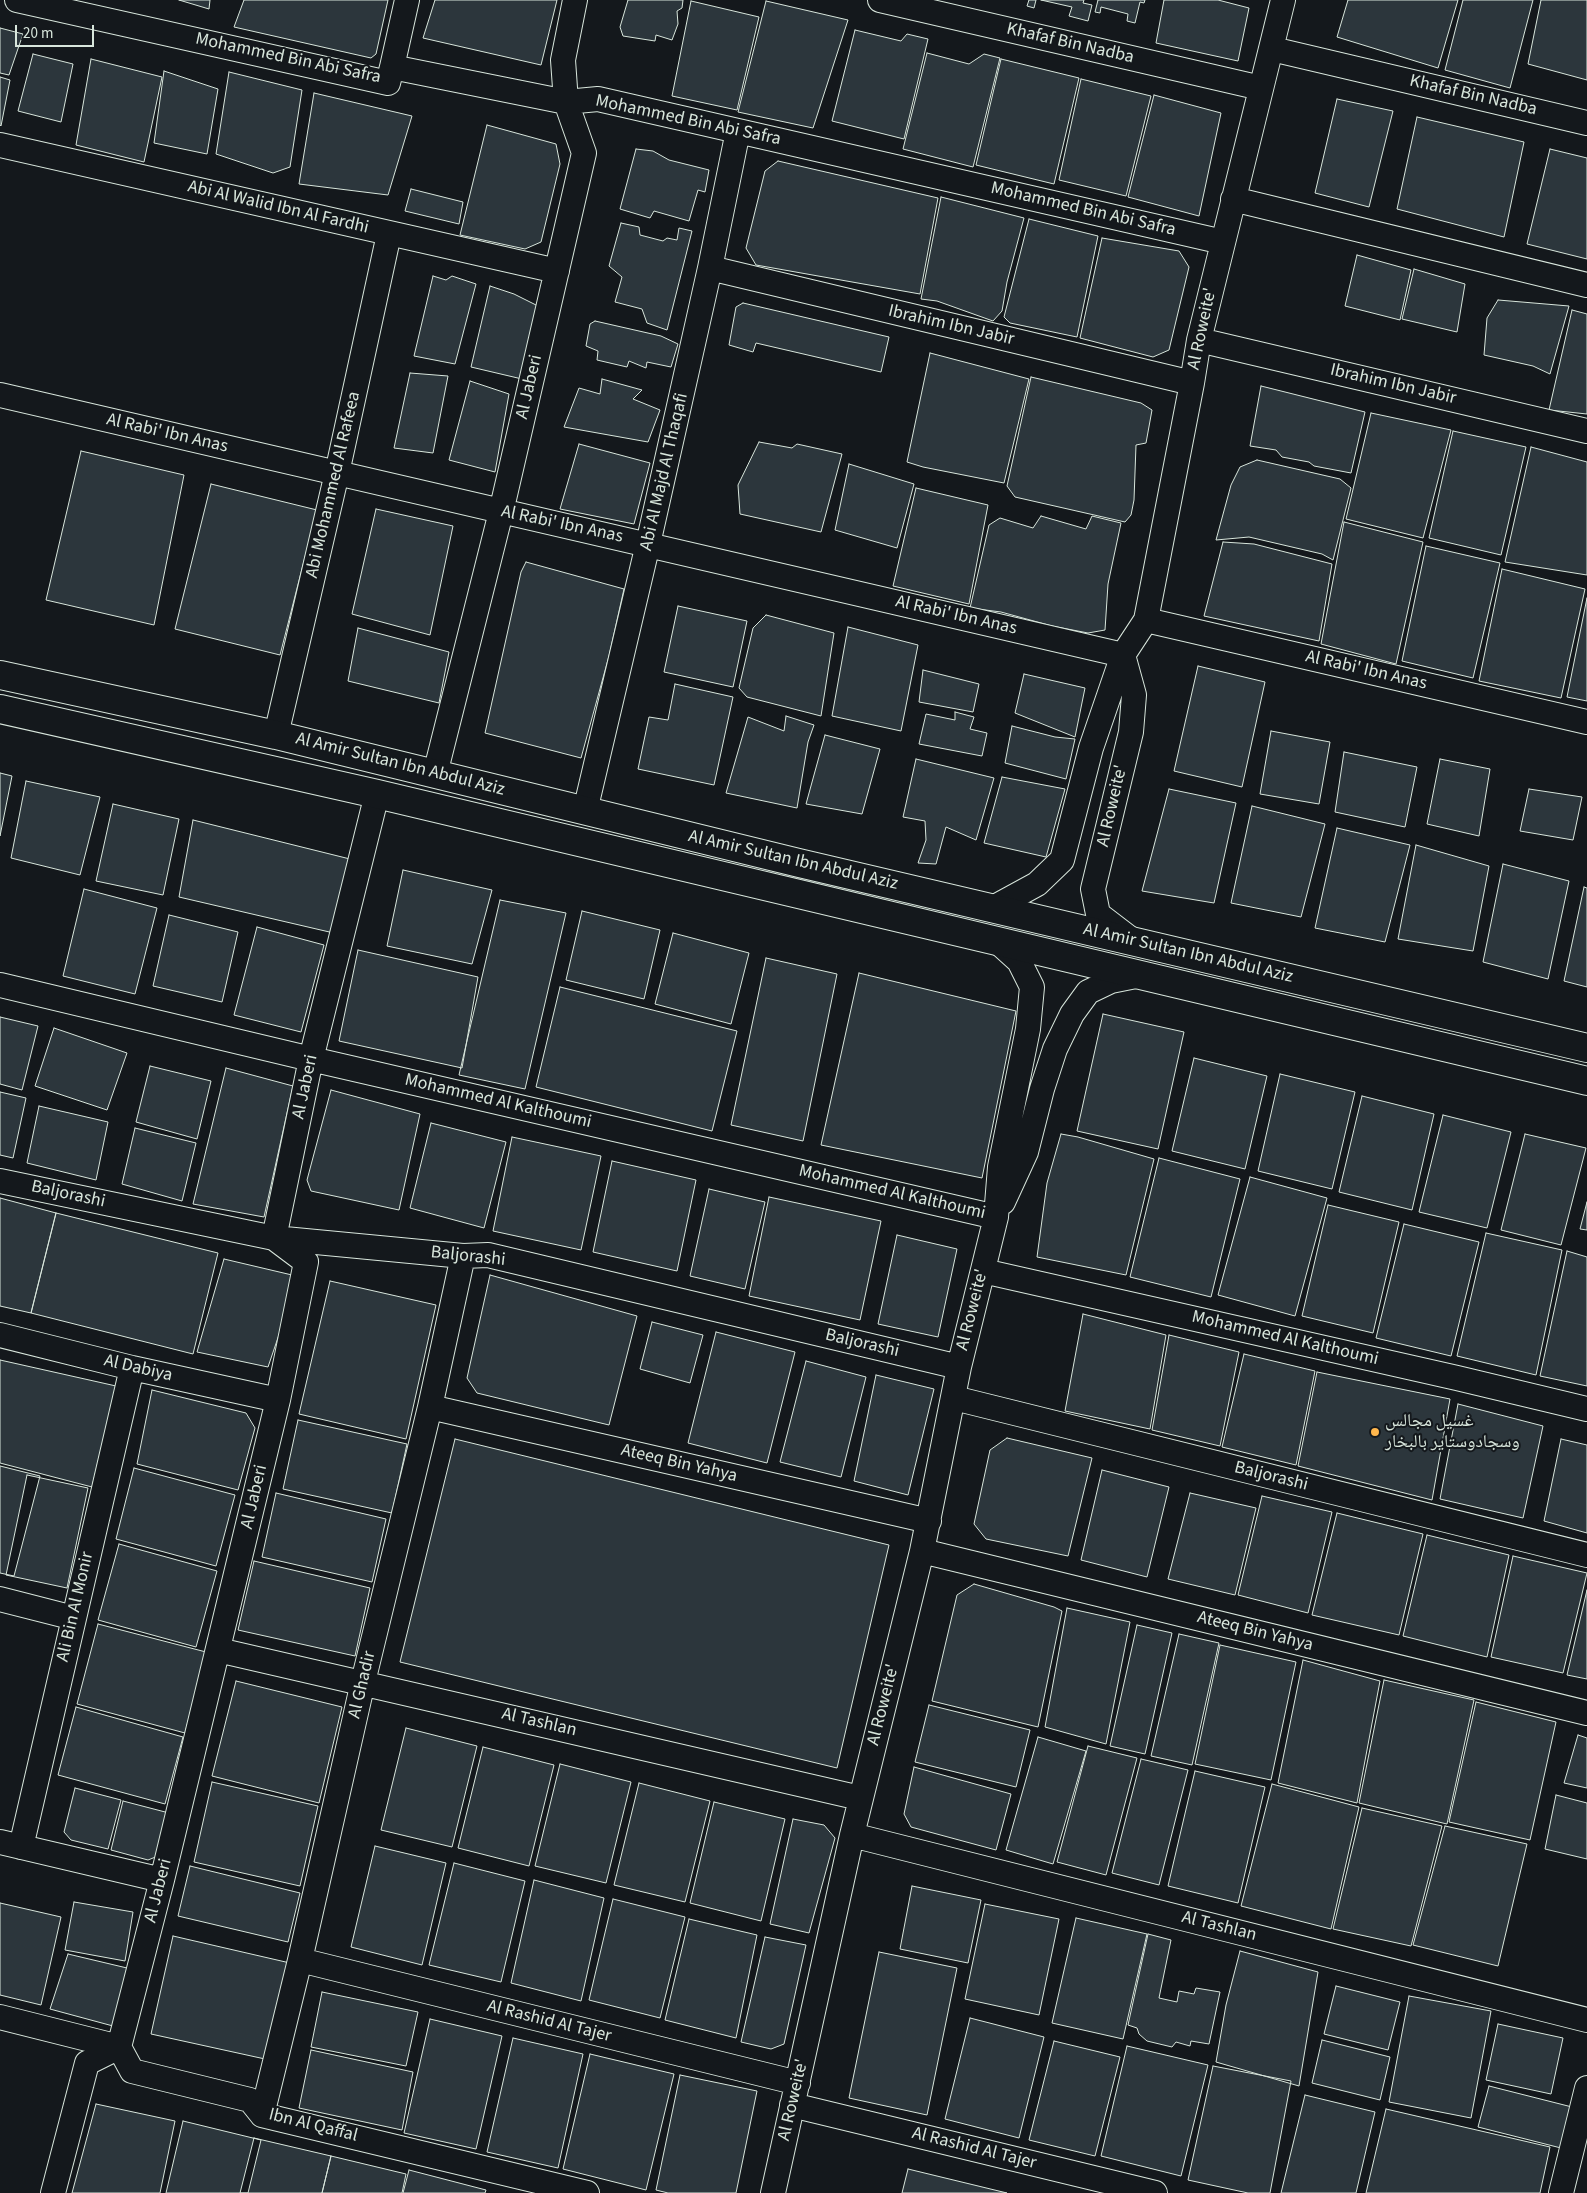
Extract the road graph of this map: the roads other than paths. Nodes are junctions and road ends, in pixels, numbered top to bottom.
1 (17, 0) edge
2 (407, 0) edge
3 (575, 0) edge
4 (880, 0) edge
5 (1283, 0) edge
6 (1272, 49) junction
7 (392, 67) junction
8 (1261, 88) junction
9 (566, 102) junction
10 (1587, 123) edge
11 (738, 131) junction
12 (0, 145) edge
13 (1233, 199) junction
14 (389, 234) junction
15 (1223, 242) junction
16 (710, 268) junction
17 (557, 271) junction
18 (1587, 285) edge
19 (1199, 340) junction
20 (1192, 383) junction
21 (0, 396) edge
22 (1587, 431) edge
23 (337, 473) junction
24 (501, 512) junction
25 (648, 544) junction
26 (1146, 620) junction
27 (1123, 655) junction
28 (0, 675) edge
29 (0, 709) edge
30 (1587, 722) edge
31 (276, 735) junction
32 (435, 774) junction
33 (377, 794) junction
34 (585, 811) junction
35 (993, 908) junction
36 (1132, 940) junction
37 (998, 942) junction
38 (1142, 975) junction
39 (0, 985) edge
40 (1587, 1048) edge
41 (312, 1059) junction
42 (1587, 1081) edge
43 (0, 1181) edge
44 (996, 1217) junction
45 (274, 1238) junction
46 (463, 1256) junction
47 (983, 1271) junction
48 (0, 1335) edge
49 (959, 1367) junction
50 (132, 1368) junction
51 (954, 1398) junction
52 (278, 1400) junction
53 (430, 1407) junction
54 (1587, 1409) edge
55 (929, 1520) junction
56 (922, 1551) junction
57 (1587, 1555) edge
58 (0, 1600) edge
59 (74, 1618) junction
60 (218, 1650) junction
61 (363, 1682) junction
62 (1587, 1713) edge
63 (860, 1798) junction
64 (852, 1835) junction
65 (10, 1844) edge
66 (162, 1880) junction
67 (300, 1960) junction
68 (0, 2017) edge
69 (1587, 2020) edge
70 (119, 2047) junction
71 (1587, 2088) edge
72 (795, 2094) junction
73 (262, 2115) junction
74 (53, 2193) edge
75 (587, 2193) edge
76 (773, 2193) edge
77 (1155, 2193) edge
78 (1561, 2193) edge

1 - 7 street, Mohammed Bin Abi Safra
2 - 7 street
3 - 9 street, Al Jaberi
4 - 8 street, Khafaf Bin Nadba
5 - 6 street, Al Roweite'
6 - 8 street, Al Roweite'
6 - 10 street, Khafaf Bin Nadba
7 - 9 street, Mohammed Bin Abi Safra
8 - 13 street, Al Roweite'
9 - 11 street, Mohammed Bin Abi Safra
9 - 17 street, Al Jaberi
11 - 15 street, Mohammed Bin Abi Safra
11 - 16 street, Abi Al Majd Al Thaqafi
12 - 14 street, Abi Al Walid Ibn Al Fardhi
13 - 15 street, Al Roweite'
13 - 18 street
14 - 17 street, Abi Al Walid Ibn Al Fardhi
14 - 23 street, Abi Mohammed Al Rafeea
15 - 19 street, Al Roweite'
16 - 20 street, Ibrahim Ibn Jabir
16 - 25 street, Abi Al Majd Al Thaqafi
17 - 24 street, Al Jaberi
19 - 20 street, Al Roweite'
19 - 22 street, Ibrahim Ibn Jabir
20 - 26 street, Al Roweite'
21 - 23 street, Al Rabi' Ibn Anas
23 - 24 street, Al Rabi' Ibn Anas
23 - 31 street, Abi Mohammed Al Rafeea
24 - 25 street, Al Rabi' Ibn Anas
24 - 32 street, Al Jaberi
25 - 27 street, Al Rabi' Ibn Anas
25 - 34 street, Abi Al Majd Al Thaqafi
26 - 27 street, Al Roweite'
26 - 30 street, Al Rabi' Ibn Anas
27 - 35 street, Al Roweite'
27 - 36 street, Al Roweite'
28 - 31 street, Al Amir Sultan Ibn Abdul Aziz
29 - 33 street, Al Amir Sultan Ibn Abdul Aziz
31 - 32 street, Al Amir Sultan Ibn Abdul Aziz
32 - 34 street, Al Amir Sultan Ibn Abdul Aziz
33 - 37 street, Al Amir Sultan Ibn Abdul Aziz
33 - 41 street, Al Jaberi
34 - 35 street, Al Amir Sultan Ibn Abdul Aziz
35 - 36 street, Al Amir Sultan Ibn Abdul Aziz
36 - 40 street, Al Amir Sultan Ibn Abdul Aziz
37 - 38 street, Al Amir Sultan Ibn Abdul Aziz
37 - 44 street
38 - 42 street, Al Amir Sultan Ibn Abdul Aziz
38 - 44 street
39 - 41 street, Mohammed Al Kalthoumi
41 - 44 street, Mohammed Al Kalthoumi
41 - 45 street, Al Jaberi
43 - 45 street, Baljorashi
44 - 47 street, Al Roweite'
45 - 46 street, Baljorashi
45 - 52 street, Al Jaberi
46 - 49 street, Baljorashi
46 - 53 street, Al Ghadir
47 - 49 street, Al Roweite'
47 - 54 street, Mohammed Al Kalthoumi
48 - 50 street, Al Dabiya
49 - 51 street, Al Roweite'
50 - 52 street, Al Dabiya
50 - 59 street, Ali Bin Al Monir
51 - 55 street, Al Roweite'
51 - 57 street, Baljorashi
52 - 60 street, Al Jaberi
53 - 55 street, Ateeq Bin Yahya
53 - 61 street, Al Ghadir
55 - 56 street, Al Roweite'
56 - 62 street, Ateeq Bin Yahya
56 - 63 street, Al Roweite'
58 - 59 street
59 - 65 street, Ali Bin Al Monir
60 - 61 street, Al Tashlan
60 - 66 street, Al Jaberi
61 - 63 street, Al Tashlan
61 - 67 street, Al Ghadir
63 - 64 street, Al Roweite'
64 - 69 street, Al Tashlan
64 - 72 street, Al Roweite'
65 - 66 street
66 - 70 street, Al Jaberi
67 - 72 street, Al Rashid Al Tajer
67 - 73 street, Al Ghadir
68 - 70 street
70 - 73 street, Ibn Al Qaffal
70 - 74 street
71 - 78 street
72 - 76 street, Al Roweite'
72 - 77 street, Al Rashid Al Tajer
73 - 75 street, Ibn Al Qaffal

